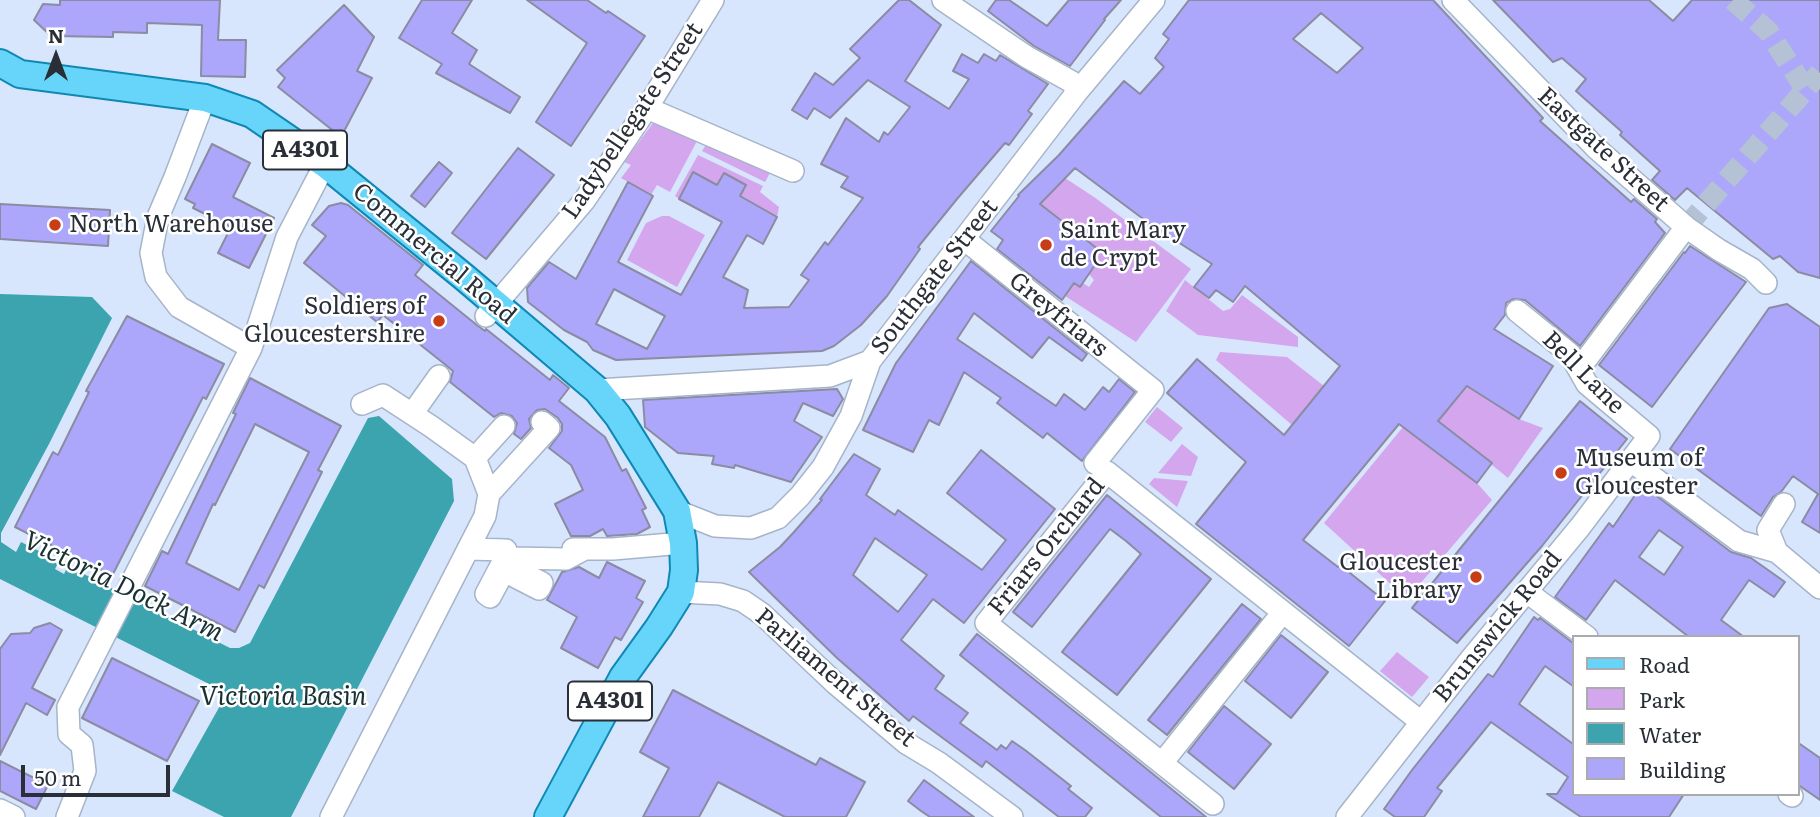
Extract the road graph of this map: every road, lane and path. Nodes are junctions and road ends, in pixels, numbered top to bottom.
1 (713, 0) edge
2 (943, 0) edge
3 (1154, 0) edge
4 (1453, 0) edge
5 (0, 63) edge
6 (1077, 92) junction
7 (205, 98) junction
8 (647, 108) junction
9 (325, 164) junction
10 (793, 171) dead end
11 (1686, 227) junction
12 (964, 239) junction
13 (1766, 283) dead end
14 (491, 310) junction
15 (1517, 311) dead end
16 (251, 348) junction
17 (870, 361) junction
18 (1579, 369) junction
19 (439, 376) dead end
20 (597, 390) junction
21 (362, 404) dead end
22 (412, 414) junction
23 (542, 422) dead end
24 (504, 426) dead end
25 (1649, 436) joint
26 (475, 458) junction
27 (1631, 461) junction
28 (1095, 463) dead end
29 (489, 494) junction
30 (1784, 504) dead end
31 (677, 511) junction
32 (683, 543) junction
33 (468, 549) junction
34 (1777, 552) junction
35 (1820, 588) edge
36 (681, 592) junction
37 (1527, 592) junction
38 (1283, 612) junction
39 (1584, 635) edge
40 (1421, 722) junction
41 (1161, 763) junction
42 (1213, 804) dead end
43 (0, 810) edge
44 (1359, 813) edge
45 (14, 817) edge
46 (67, 817) edge
47 (331, 817) edge
48 (548, 817) edge
49 (1012, 817) edge

1 - 8 street, Ladybellegate Street
2 - 6 street
3 - 6 street, Southgate Street
4 - 11 street, Eastgate Street
5 - 7 main road, Commercial Road / A4301
6 - 12 street, Southgate Street
7 - 9 main road, Commercial Road / A4301
7 - 16 street
8 - 10 street
8 - 14 street, Ladybellegate Street
9 - 14 main road, Commercial Road / A4301
9 - 16 street
11 - 13 street, Eastgate Street
11 - 18 street
12 - 17 street, Southgate Street
12 - 28 street, Greyfriars
14 - 20 main road, Commercial Road / A4301
15 - 18 street, Bell Lane
16 - 46 street
17 - 20 street
17 - 31 street, Southgate Street
18 - 25 street, Bell Lane
19 - 22 street
20 - 31 main road, A4301
21 - 22 street
22 - 26 street
23 - 29 street
24 - 26 street
25 - 27 street, Brunswick Road
26 - 29 street
27 - 34 street
27 - 37 street, Brunswick Road
29 - 33 street
30 - 34 street
31 - 32 main road, A4301
32 - 33 street
32 - 36 main road, A4301
33 - 47 street
34 - 35 street
36 - 48 main road, A4301
36 - 49 street, Parliament Street
37 - 39 street
37 - 40 street, Brunswick Road
38 - 40 street, Friars Orchard
38 - 41 street
38 - 41 street, Friars Orchard
40 - 44 street, Brunswick Road
41 - 42 street, Friars Orchard
43 - 45 street

